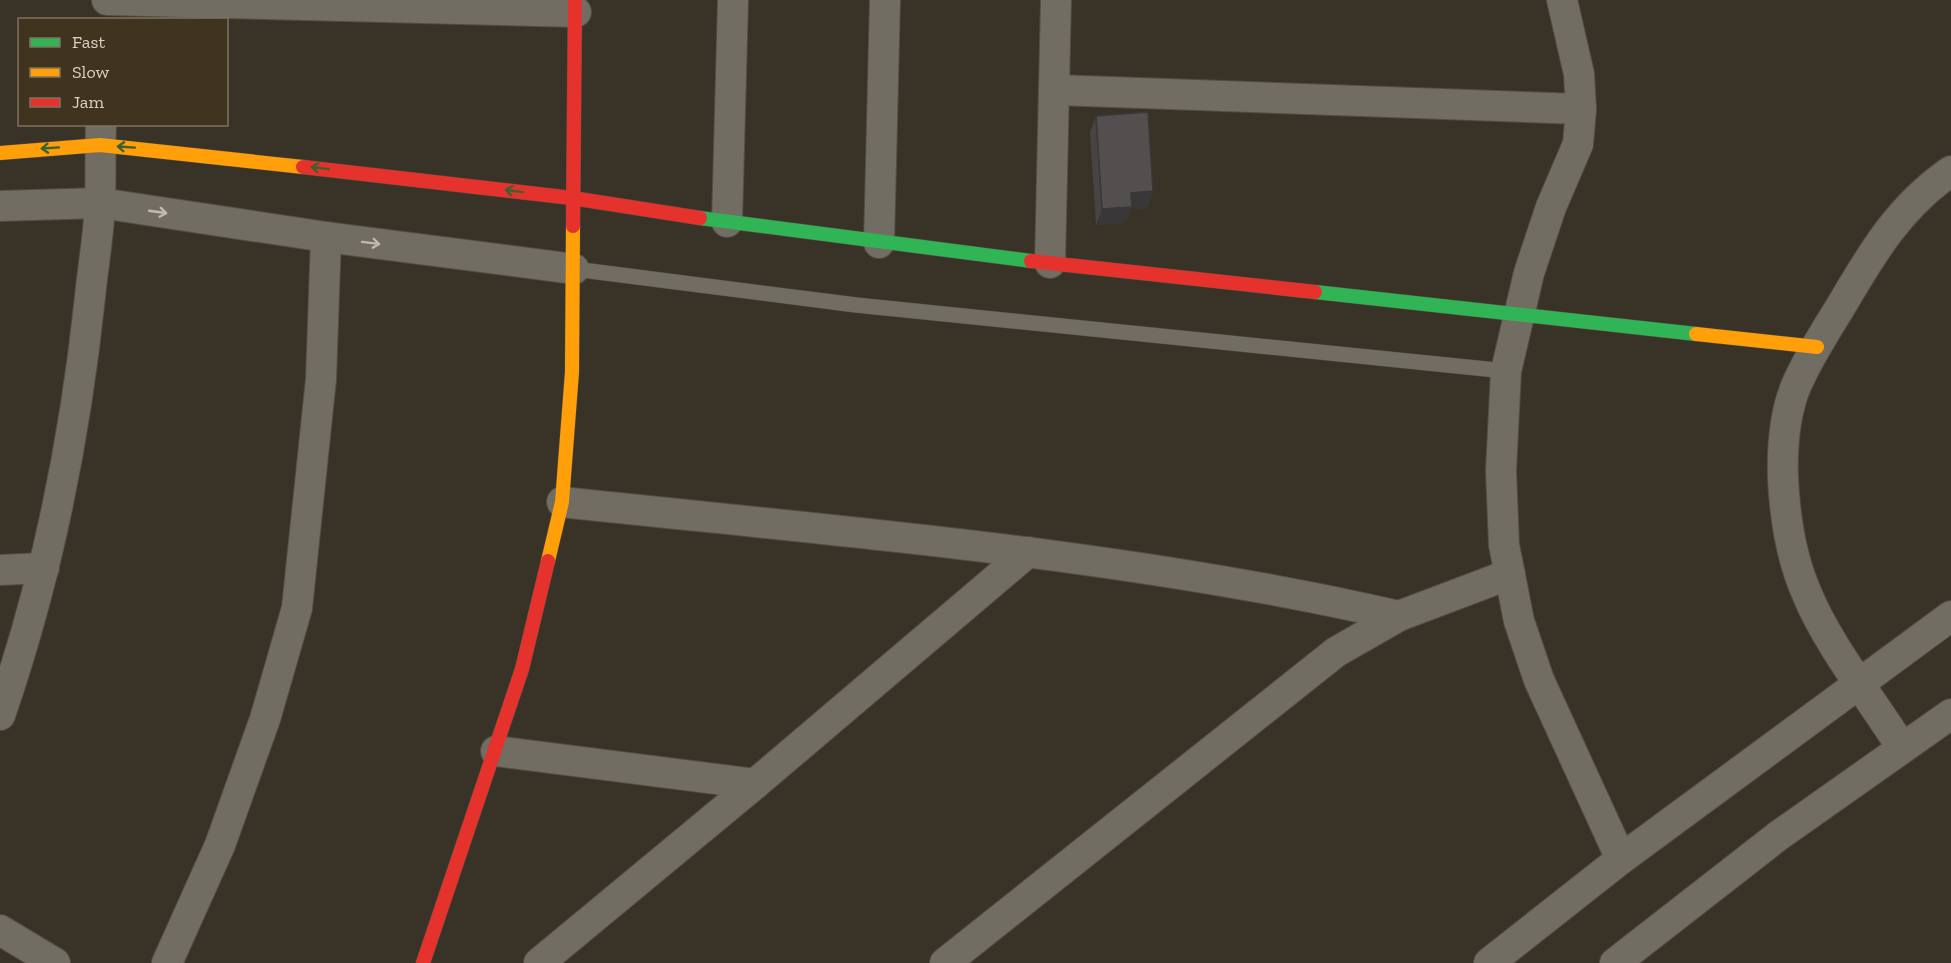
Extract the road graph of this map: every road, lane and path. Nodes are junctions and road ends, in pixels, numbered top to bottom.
1 (105, 0) edge
2 (733, 0) edge
3 (885, 0) edge
4 (1056, 0) edge
5 (1562, 0) edge
6 (575, 6) edge
7 (103, 18) edge
8 (1056, 90) junction
9 (1581, 109) junction
10 (100, 135) edge
11 (0, 153) edge
12 (1951, 171) edge
13 (572, 198) junction
14 (100, 203) junction
15 (0, 206) edge
16 (727, 222) junction
17 (326, 237) junction
18 (879, 243) junction
19 (1050, 263) junction
20 (574, 269) junction
21 (1518, 315) junction
22 (1816, 348) junction
23 (1506, 371) junction
24 (562, 502) junction
25 (1028, 552) junction
26 (44, 568) junction
27 (0, 570) edge
28 (1510, 574) junction
29 (1400, 616) junction
30 (1951, 616) edge
31 (1860, 682) junction
32 (1951, 714) edge
33 (0, 715) edge
34 (1902, 748) junction
35 (496, 751) junction
36 (755, 784) junction
37 (1621, 859) junction
38 (0, 930) edge
39 (55, 963) edge
40 (167, 963) edge
41 (423, 963) edge
42 (539, 963) edge
43 (945, 963) edge
44 (1489, 963) edge
45 (1615, 963) edge

1 - 6 street
1 - 7 street
2 - 16 street
3 - 18 street
4 - 8 street
5 - 9 street
6 - 13 street
8 - 9 street
8 - 19 street
9 - 21 street
10 -> 11 street
13 -> 10 street
10 - 14 street
12 - 22 street
13 - 16 street
13 - 20 street
14 - 15 street
14 -> 17 street
14 - 26 street
16 - 18 street
17 -> 20 street
17 - 40 street
18 - 19 street
19 - 21 street
20 - 23 lane
20 - 24 street
21 - 22 street
21 - 23 street
22 - 31 street
23 - 28 street
24 - 25 street
24 - 35 street
25 - 29 street
25 - 36 street
26 - 27 street
26 - 33 street
28 - 29 street
28 - 37 street
29 - 43 street
30 - 31 street
31 - 34 street
31 - 37 street
32 - 34 street
34 - 45 street
35 - 36 street
35 - 41 street
36 - 42 street
37 - 44 street
38 - 39 street

